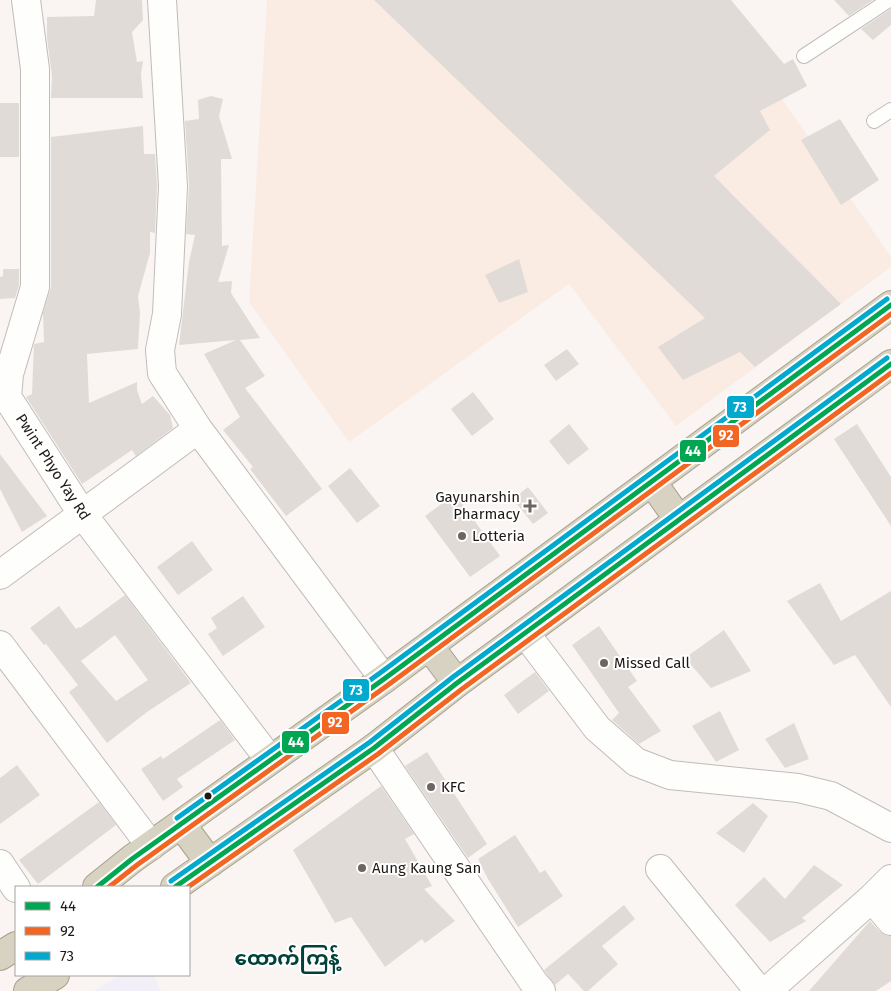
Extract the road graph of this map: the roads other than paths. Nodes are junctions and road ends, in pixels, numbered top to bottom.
1 (26, 0) edge
2 (162, 0) edge
3 (889, 0) edge
4 (804, 56) dead end
5 (891, 110) edge
6 (874, 121) dead end
7 (891, 305) edge
8 (888, 372) edge
9 (198, 429) junction
10 (652, 482) junction
11 (82, 515) junction
12 (679, 520) junction
13 (0, 575) edge
14 (525, 633) junction
15 (0, 645) edge
16 (429, 646) junction
17 (384, 680) junction
18 (457, 683) junction
19 (374, 748) junction
20 (270, 760) junction
21 (182, 824) junction
22 (891, 828) edge
23 (151, 846) junction
24 (210, 863) junction
25 (0, 864) edge
26 (660, 869) dead end
27 (15, 886) edge
28 (98, 886) edge
29 (176, 886) edge
30 (882, 889) edge
31 (891, 921) edge
32 (15, 947) edge
33 (0, 956) edge
34 (53, 976) edge
35 (28, 991) edge
36 (541, 991) edge
37 (759, 991) edge
38 (767, 991) edge

1 - 11 street, Pwint Phyo Yay Rd
2 - 9 street
3 - 4 lane
5 - 6 lane
7 - 10 highway
8 - 12 highway
9 - 11 street
9 - 17 street
10 - 12 highway
10 - 16 highway
11 - 13 street
11 - 20 street, Pwint Phyo Yay Rd
12 - 14 highway
14 - 18 highway
14 - 22 street
15 - 23 street
16 - 17 highway
16 - 18 highway
17 - 20 highway
18 - 19 highway
19 - 24 highway
19 - 36 street
20 - 21 highway
21 - 23 highway
21 - 24 highway
23 - 28 highway
24 - 29 highway
25 - 27 street
26 - 37 street
30 - 31 street
30 - 38 street
32 - 33 highway
34 - 35 highway

